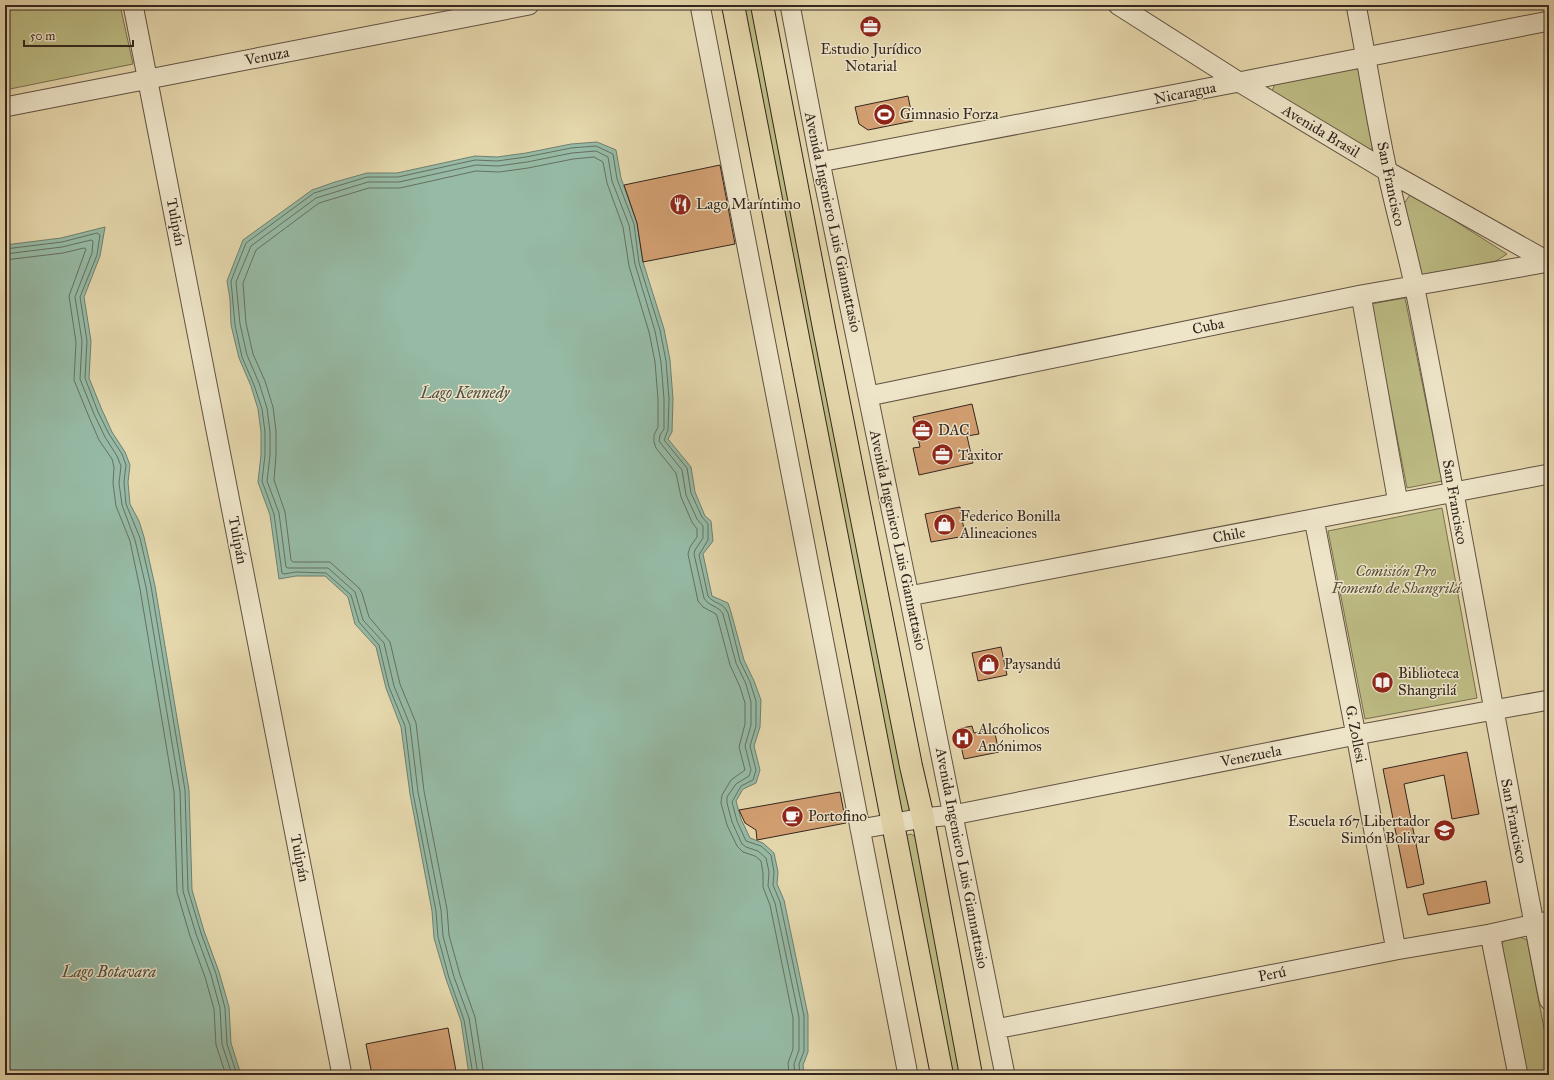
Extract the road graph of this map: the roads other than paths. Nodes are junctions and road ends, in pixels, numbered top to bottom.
1 (133, 5) edge
2 (529, 5) edge
3 (700, 5) edge
4 (733, 5) edge
5 (762, 5) edge
6 (790, 5) edge
7 (1118, 5) edge
8 (1356, 5) edge
9 (1549, 21) edge
10 (1367, 57) junction
11 (149, 79) junction
12 (1239, 82) junction
13 (5, 107) edge
14 (820, 162) junction
15 (1387, 171) junction
16 (1549, 262) edge
17 (1414, 286) junction
18 (1361, 295) junction
19 (868, 396) junction
20 (1549, 474) edge
21 (1454, 493) junction
22 (1398, 502) junction
23 (1314, 519) junction
24 (910, 596) junction
25 (1549, 700) edge
26 (1493, 711) junction
27 (1356, 735) junction
28 (953, 815) junction
29 (923, 818) junction
30 (893, 824) junction
31 (860, 829) junction
32 (1541, 923) edge
33 (1490, 934) junction
34 (1396, 950) junction
35 (1549, 1000) edge
36 (996, 1028) junction
37 (342, 1075) edge
38 (908, 1075) edge
39 (942, 1075) edge
40 (971, 1075) edge
41 (1005, 1075) edge
42 (1518, 1075) edge

1 - 11 street, Tulipán
2 - 11 street, Venuza
3 - 31 street
4 - 30 main road
5 - 29 main road, Avenida Ingeniero Luis Giannattasio
6 - 14 street, Avenida Ingeniero Luis Giannattasio
7 - 12 street, Avenida Brasil
8 - 10 street, San Francisco
9 - 10 street, Nicaragua
10 - 12 street, Nicaragua
10 - 15 street, San Francisco
11 - 13 street, Venuza
11 - 37 street, Tulipán
12 - 14 street, Nicaragua
12 - 15 street, Avenida Brasil
14 - 19 street, Avenida Ingeniero Luis Giannattasio
15 - 16 street, Avenida Brasil
15 - 17 street, San Francisco
16 - 17 street, Cuba
17 - 18 street, Cuba
17 - 21 street, San Francisco
18 - 19 street, Cuba
18 - 22 street
19 - 24 street, Avenida Ingeniero Luis Giannattasio
20 - 21 street, Chile
21 - 22 street, Chile
21 - 26 street, San Francisco
22 - 23 street, Chile
23 - 24 street, Chile
23 - 27 street, G. Zollesi
24 - 28 street, Avenida Ingeniero Luis Giannattasio
25 - 26 street, Venezuela
26 - 27 street, Venezuela
26 - 32 street, San Francisco
27 - 28 street, Venezuela
27 - 34 street, G. Zollesi
28 - 29 street, Venezuela
28 - 36 street, Avenida Ingeniero Luis Giannattasio
29 - 30 street, Venezuela
29 - 40 main road, Avenida Ingeniero Luis Giannattasio
30 - 31 street, Venezuela
30 - 39 main road
31 - 38 street
32 - 33 street, Perú
32 - 35 street, San Francisco
33 - 34 street, Perú
33 - 42 street
34 - 36 street, Perú
36 - 41 street, Avenida Ingeniero Luis Giannattasio

